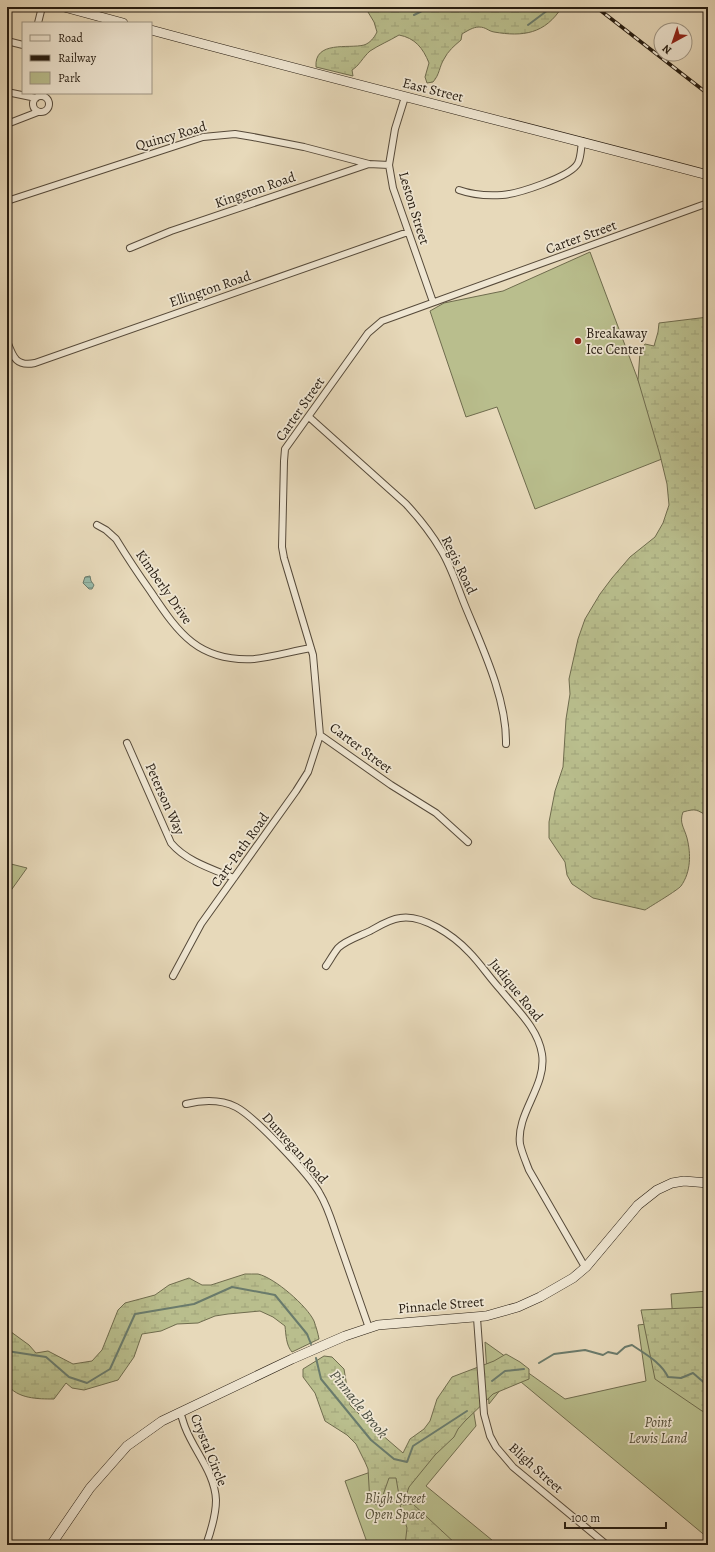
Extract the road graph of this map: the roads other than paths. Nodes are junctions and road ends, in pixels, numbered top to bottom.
1 (42, 7) edge
2 (64, 7) edge
3 (38, 22) edge
4 (120, 22) edge
5 (152, 30) edge
6 (7, 41) edge
7 (22, 45) edge
8 (7, 92) edge
9 (44, 95) edge
10 (405, 97) junction
11 (36, 98) junction
12 (38, 112) junction
13 (7, 124) edge
14 (582, 142) junction
15 (369, 164) junction
16 (389, 164) junction
17 (708, 175) edge
18 (459, 190) dead end
19 (7, 201) edge
20 (708, 203) edge
21 (408, 232) junction
22 (130, 248) dead end
23 (433, 302) junction
24 (7, 341) edge
25 (309, 417) junction
26 (97, 525) dead end
27 (311, 648) junction
28 (320, 735) junction
29 (127, 742) dead end
30 (506, 744) dead end
31 (468, 842) dead end
32 (234, 878) junction
33 (326, 966) dead end
34 (173, 976) dead end
35 (186, 1104) dead end
36 (708, 1183) edge
37 (585, 1267) junction
38 (477, 1318) junction
39 (369, 1328) junction
40 (180, 1412) junction
41 (51, 1545) edge
42 (206, 1545) edge
43 (607, 1545) edge

1 - 3 street
2 - 4 street
5 - 10 street, East Street
6 - 7 street
8 - 11 street
9 - 11 street
9 - 12 street
10 - 14 street, East Street
10 - 16 street, Leston Street
11 - 12 street
12 - 13 street
14 - 17 street, East Street
14 - 18 street
15 - 16 street, Kingston Road
15 - 19 street, Quincy Road
15 - 22 street, Kingston Road
16 - 21 street, Leston Street
20 - 23 street, Carter Street
21 - 23 street, Leston Street
21 - 24 street, Ellington Road
23 - 25 street, Carter Street
25 - 27 street, Carter Street
25 - 30 street, Regis Road
26 - 27 street, Kimberly Drive
27 - 28 street, Carter Street
28 - 31 street, Carter Street
28 - 32 street, Cart-Path Road
29 - 32 street, Peterson Way
32 - 34 street, Cart-Path Road
33 - 37 street, Judique Road
35 - 39 street, Dunvegan Road
36 - 37 street, Pinnacle Street
37 - 38 street, Pinnacle Street
38 - 39 street, Pinnacle Street
38 - 43 street, Bligh Street
39 - 40 street, Pinnacle Street
40 - 41 street, Pinnacle Street
40 - 42 street, Crystal Circle

